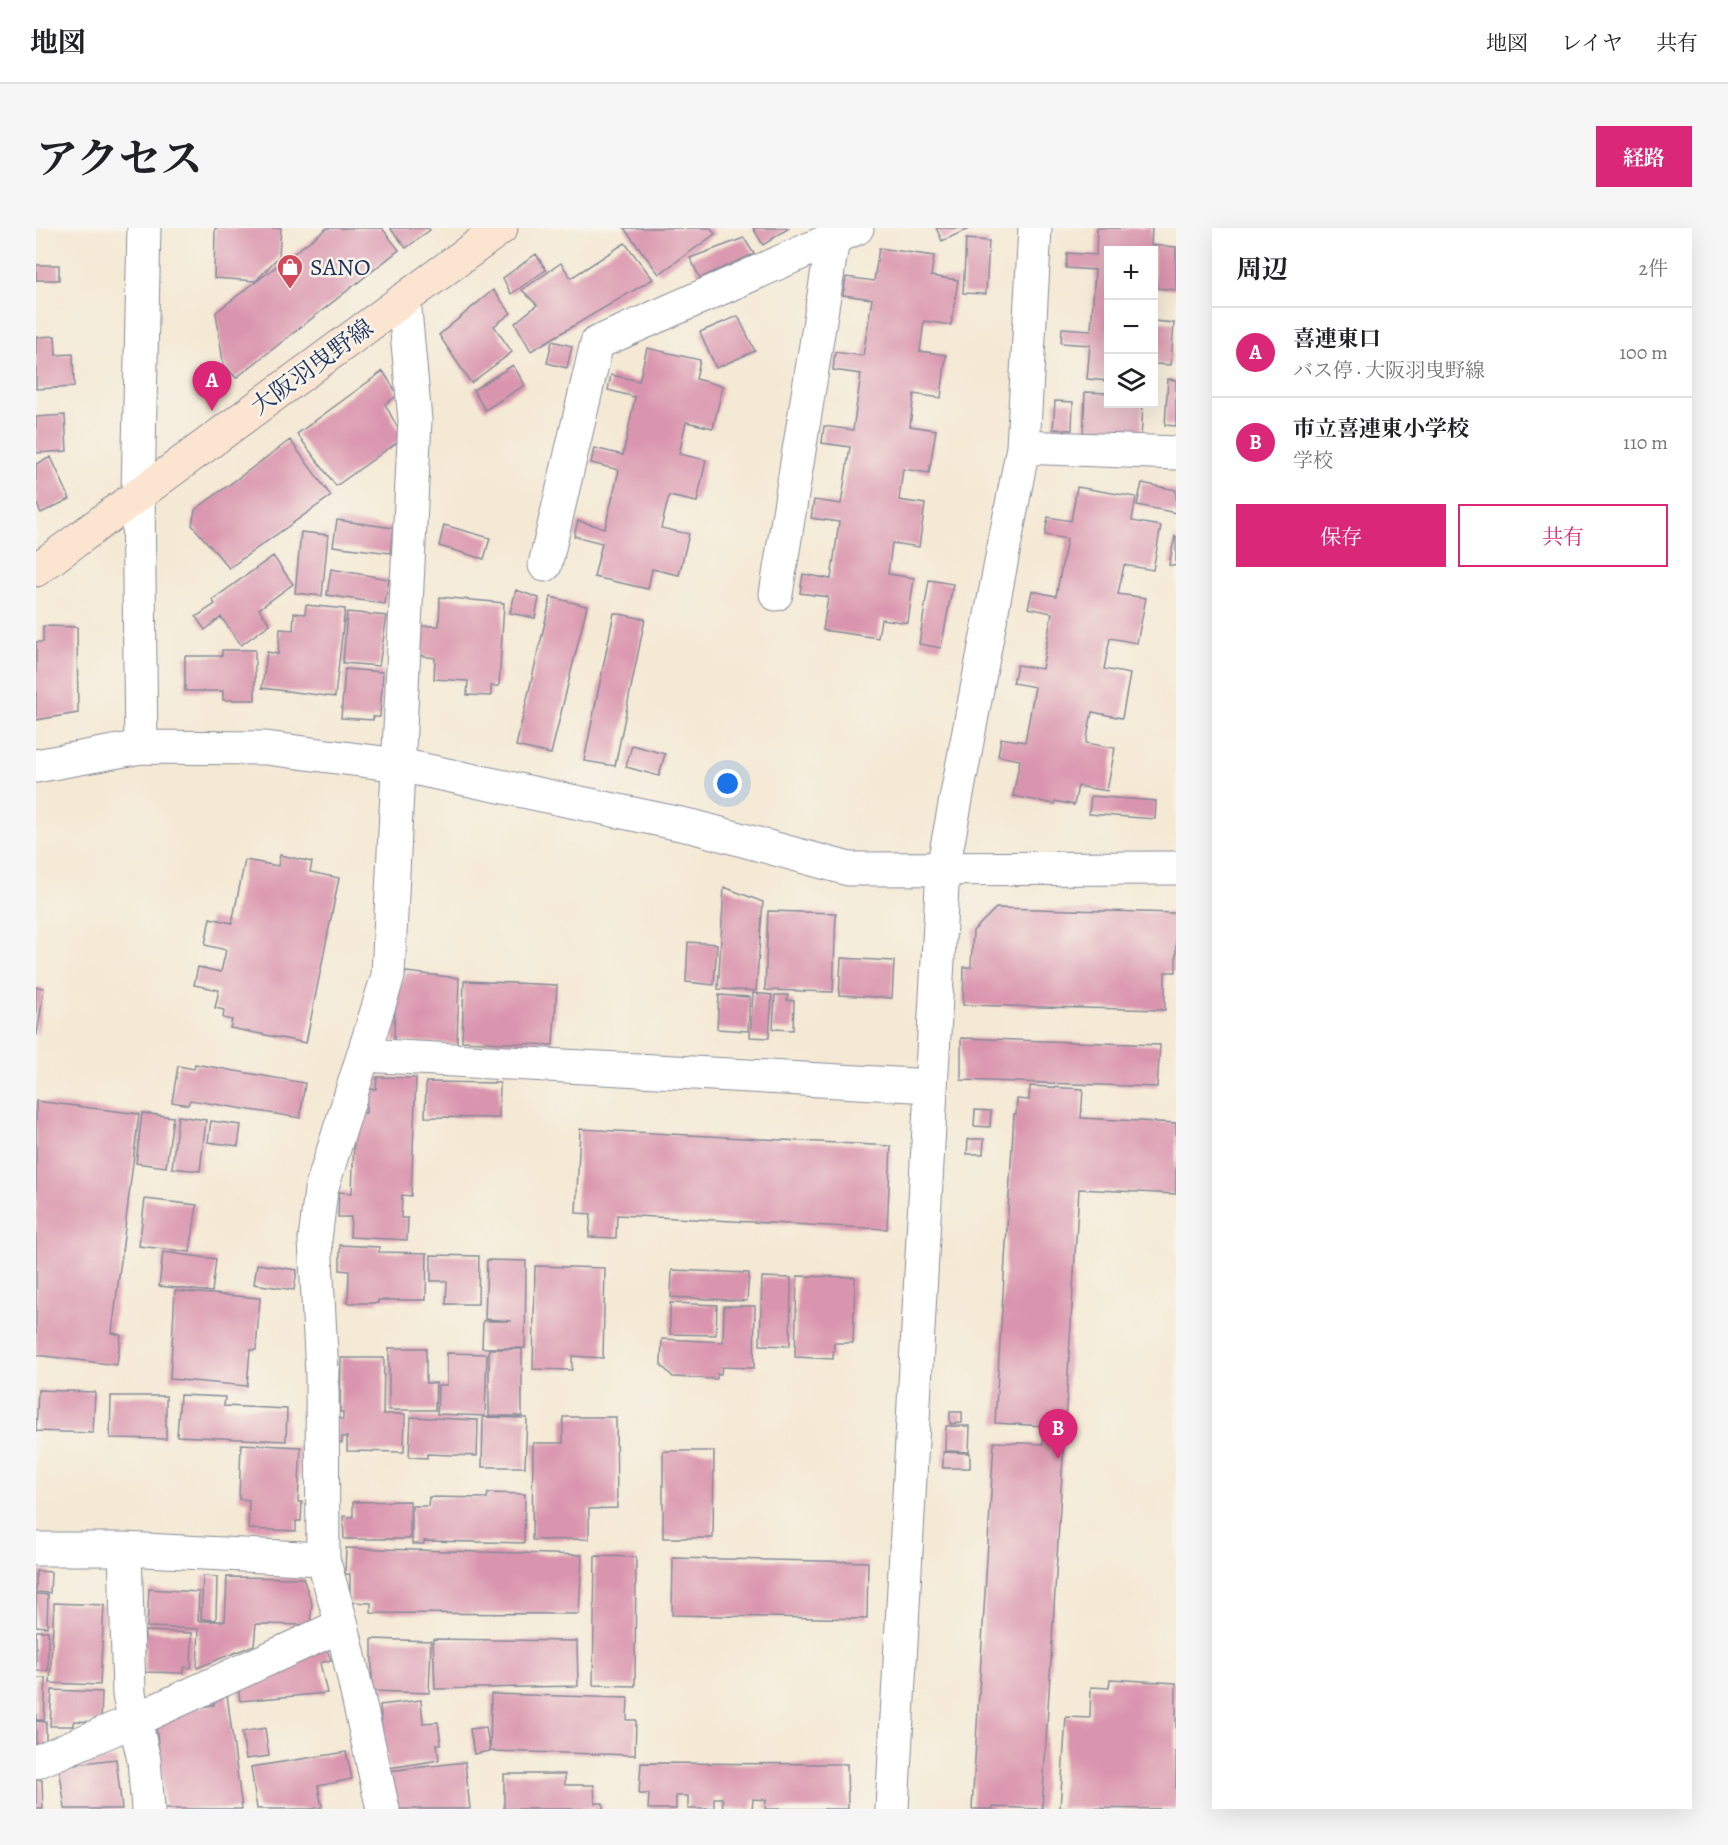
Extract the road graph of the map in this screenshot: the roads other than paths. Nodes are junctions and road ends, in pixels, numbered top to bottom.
1 (144, 228) edge
2 (501, 228) edge
3 (1035, 228) edge
4 (845, 233) edge
5 (404, 299) junction
6 (1023, 447) junction
7 (1176, 453) edge
8 (138, 493) junction
9 (545, 565) dead end
10 (36, 570) edge
11 (777, 594) dead end
12 (141, 747) junction
13 (399, 765) junction
14 (36, 766) edge
15 (943, 868) junction
16 (1176, 868) edge
17 (363, 1055) junction
18 (931, 1086) junction
19 (36, 1549) edge
20 (125, 1549) junction
21 (323, 1559) junction
22 (342, 1624) junction
23 (135, 1720) junction
24 (36, 1762) edge
25 (148, 1809) edge
26 (383, 1809) edge
27 (892, 1809) edge

1 - 8 street
2 - 5 main road, 大阪羽曳野線
3 - 6 street
4 - 9 street
4 - 11 street
5 - 8 main road, 大阪羽曳野線
5 - 13 street
6 - 7 street
6 - 15 street
8 - 10 main road, 大阪羽曳野線
8 - 12 street
12 - 13 street
12 - 14 street
13 - 15 street
13 - 17 street
15 - 16 street
15 - 18 street
17 - 18 street
17 - 21 street
18 - 27 street
19 - 20 street
20 - 21 street
20 - 23 street
21 - 22 street
22 - 23 street
22 - 26 street
23 - 24 street
23 - 25 street

